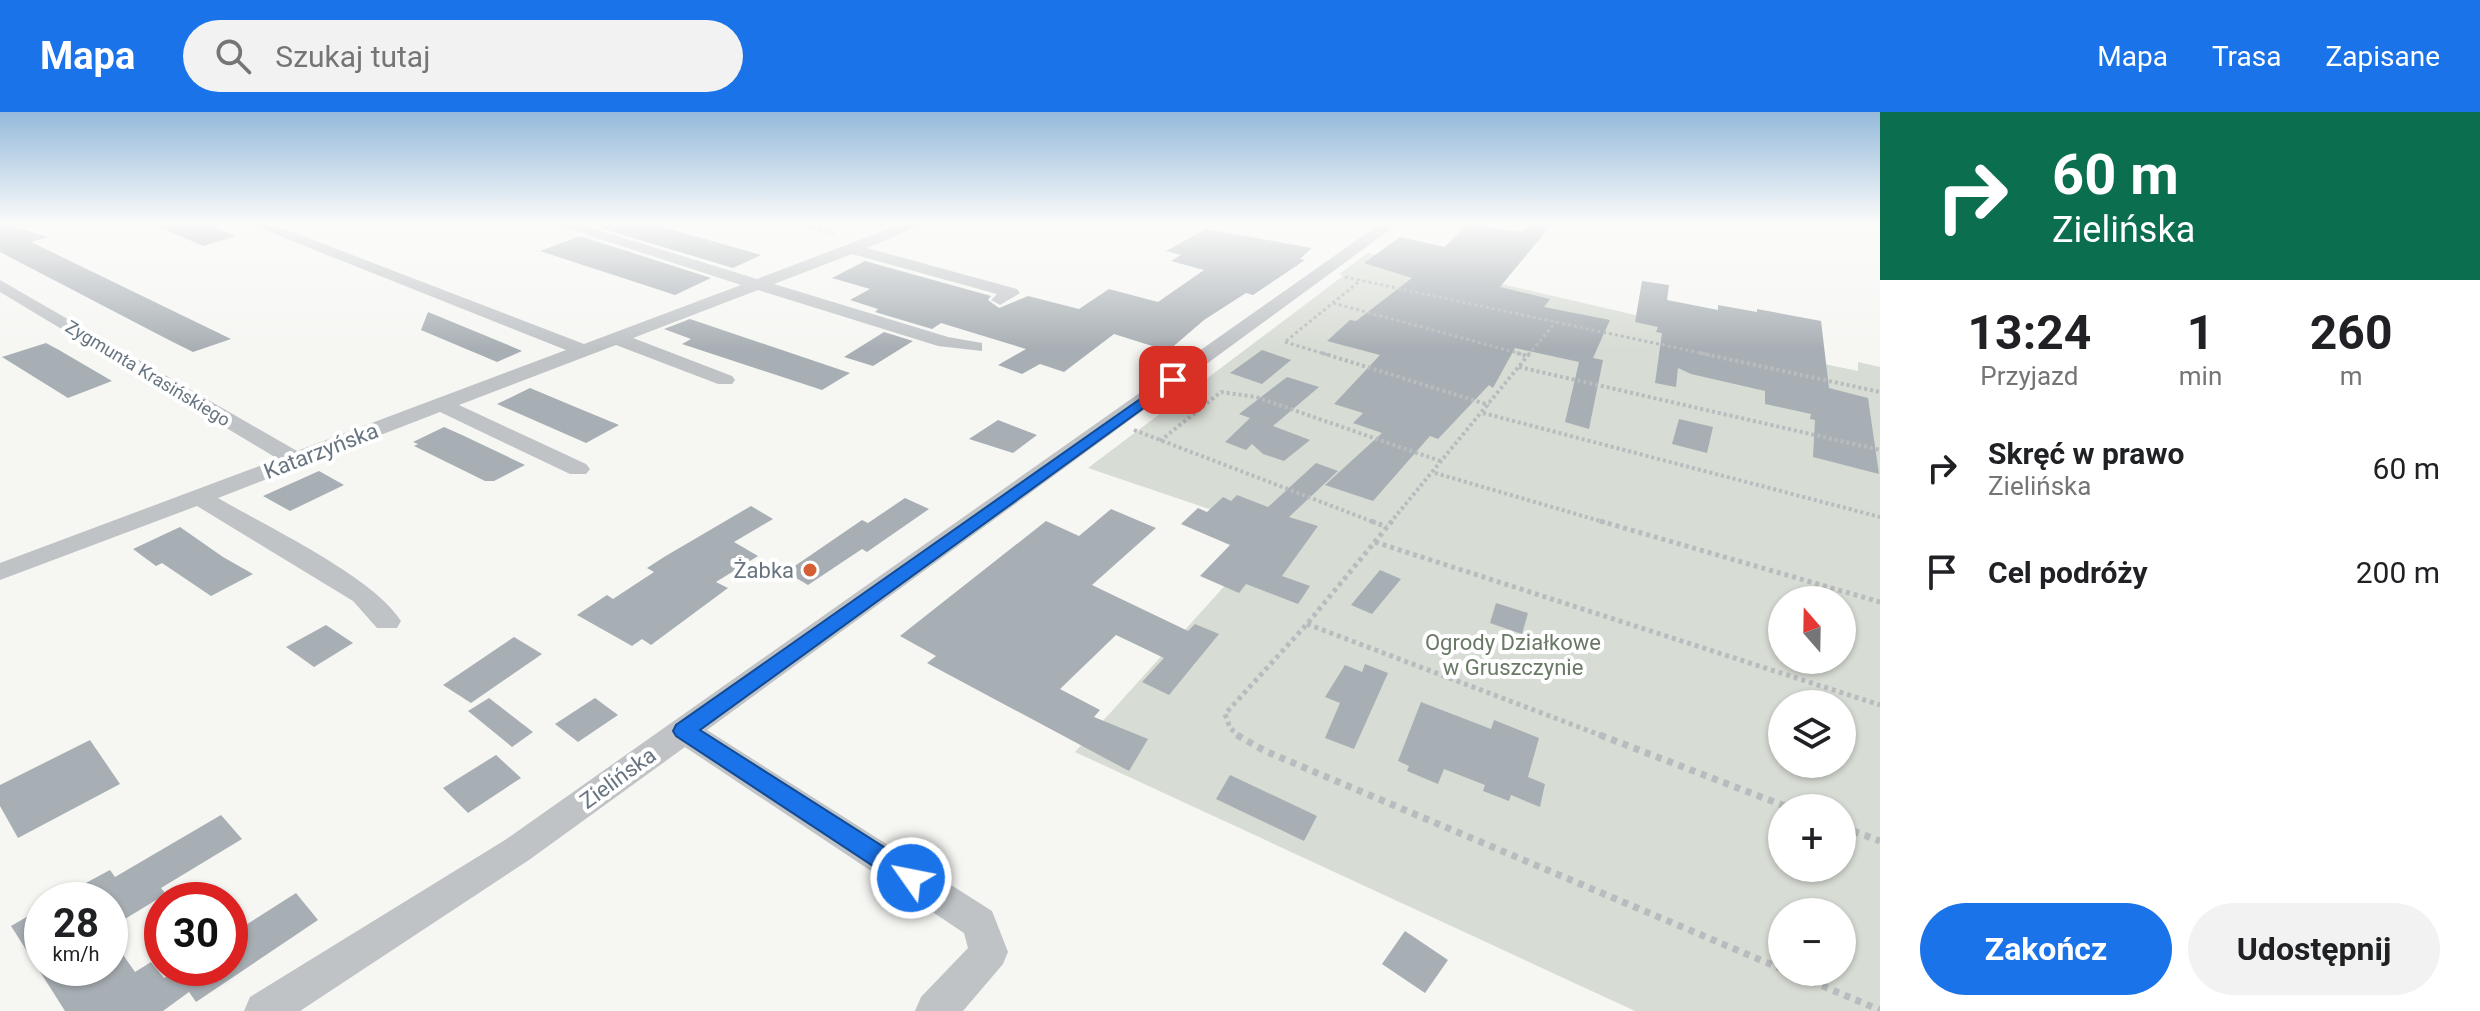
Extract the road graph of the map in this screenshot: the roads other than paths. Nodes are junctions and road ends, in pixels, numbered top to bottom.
1 (363, 265) edge
2 (695, 265) edge
3 (811, 265) edge
4 (921, 265) edge
5 (1333, 265) edge
6 (0, 285) edge
7 (760, 285) junction
8 (1000, 300) dead end
9 (618, 339) junction
10 (975, 347) dead end
11 (586, 351) junction
12 (725, 380) dead end
13 (442, 405) junction
14 (296, 460) junction
15 (578, 469) dead end
16 (200, 497) junction
17 (0, 572) edge
18 (387, 621) dead end
19 (684, 731) junction
20 (264, 1011) edge
21 (935, 1011) edge

1 - 11 street
2 - 7 street
3 - 7 street, Katarzyńska
4 - 8 street
5 - 19 street, Zielińska
6 - 14 street, Zygmunta Krasińskiego
7 - 9 street, Katarzyńska
7 - 10 street
9 - 11 street, Katarzyńska
9 - 12 street
11 - 13 street, Katarzyńska
13 - 14 street, Katarzyńska
13 - 15 street
14 - 16 street, Katarzyńska
16 - 17 street, Katarzyńska
16 - 18 street
19 - 20 street, Zielińska
19 - 21 street

